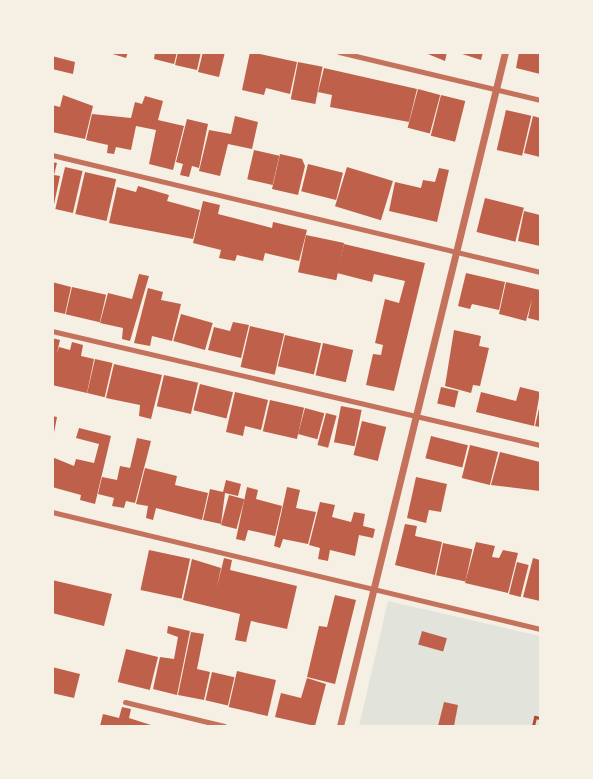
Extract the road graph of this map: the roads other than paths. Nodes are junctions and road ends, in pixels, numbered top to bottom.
1 (339, 52) edge
2 (505, 52) edge
3 (496, 90) junction
4 (540, 100) edge
5 (52, 155) edge
6 (453, 251) junction
7 (540, 272) edge
8 (52, 331) edge
9 (414, 415) junction
10 (540, 445) edge
11 (52, 512) edge
12 (372, 592) junction
13 (540, 629) edge
14 (125, 702) dead end
15 (224, 726) edge
16 (340, 726) edge

1 - 3 street
2 - 3 street
3 - 4 street
3 - 6 street
5 - 6 street
6 - 7 street
6 - 9 street
8 - 9 street
9 - 10 street
9 - 12 street
11 - 12 street
12 - 13 street
12 - 16 street
14 - 15 street

